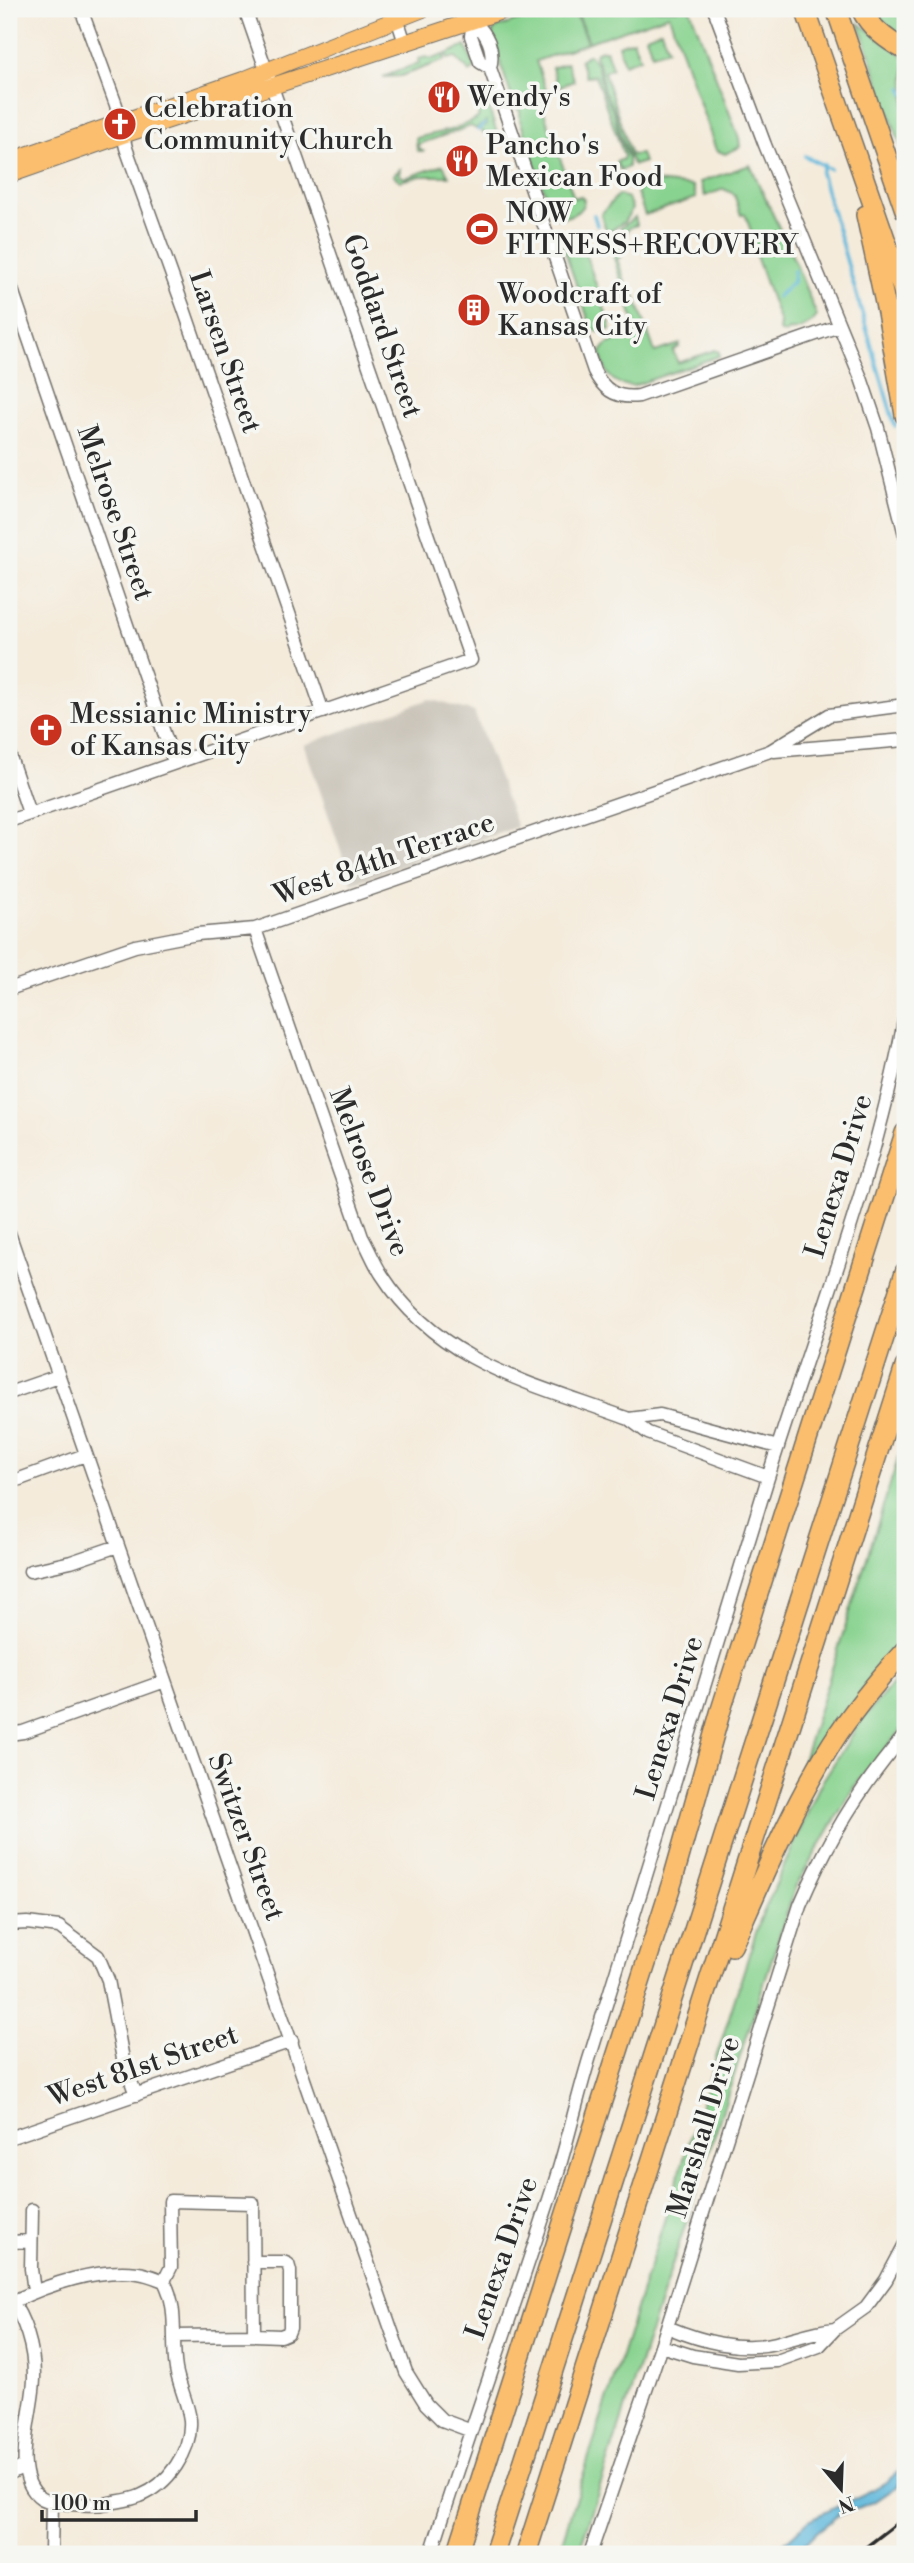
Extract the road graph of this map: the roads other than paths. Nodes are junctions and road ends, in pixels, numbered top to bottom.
1 (81, 9) edge
2 (245, 9) edge
3 (423, 9) edge
4 (508, 9) edge
5 (714, 9) edge
6 (805, 9) edge
7 (836, 9) edge
8 (861, 9) edge
9 (395, 13) edge
10 (472, 15) edge
11 (405, 43) junction
12 (905, 50) edge
13 (267, 70) junction
14 (273, 86) junction
15 (122, 128) junction
16 (847, 129) junction
17 (9, 161) edge
18 (9, 175) edge
19 (905, 210) edge
20 (9, 281) edge
21 (905, 296) edge
22 (839, 326) junction
23 (905, 415) edge
24 (905, 535) edge
25 (905, 705) edge
26 (323, 712) junction
27 (905, 740) edge
28 (770, 751) junction
29 (9, 754) edge
30 (174, 762) junction
31 (29, 813) junction
32 (9, 821) edge
33 (255, 929) junction
34 (9, 989) edge
35 (905, 1016) edge
36 (905, 1133) edge
37 (9, 1233) edge
38 (905, 1272) edge
39 (905, 1367) edge
40 (58, 1376) junction
41 (9, 1393) edge
42 (629, 1419) junction
43 (778, 1447) junction
44 (85, 1455) junction
45 (768, 1477) junction
46 (9, 1483) edge
47 (118, 1546) junction
48 (30, 1571) dead end
49 (905, 1650) edge
50 (164, 1681) junction
51 (9, 1734) edge
52 (905, 1735) edge
53 (9, 1924) edge
54 (692, 2037) junction
55 (292, 2041) junction
56 (136, 2095) junction
57 (9, 2138) edge
58 (32, 2210) dead end
59 (31, 2241) junction
60 (9, 2242) edge
61 (905, 2244) edge
62 (253, 2262) junction
63 (164, 2281) junction
64 (34, 2291) junction
65 (11, 2299) edge
66 (667, 2327) junction
67 (835, 2329) junction
68 (254, 2335) junction
69 (175, 2336) junction
70 (662, 2346) junction
71 (469, 2430) junction
72 (24, 2466) junction
73 (9, 2474) edge
74 (52, 2501) junction
75 (51, 2554) edge
76 (431, 2554) edge
77 (457, 2554) edge
78 (494, 2554) edge
79 (526, 2554) edge
80 (590, 2554) edge

1 - 15 street, Larsen Street
2 - 13 street, Goddard Street
3 - 9 main road
4 - 10 main road
5 - 22 street
6 - 16 highway
7 - 19 highway
8 - 12 highway
9 - 11 street
9 - 13 main road
10 - 11 main road
10 - 22 street
11 - 14 main road
13 - 14 street, Goddard Street
13 - 15 main road
14 - 15 main road
14 - 26 street, Goddard Street
15 - 17 main road
15 - 18 main road
15 - 26 street, Larsen Street
16 - 21 highway
16 - 23 highway
20 - 30 street, Melrose Street
22 - 24 street
25 - 28 street, West 84th Terrace
26 - 30 street
27 - 28 street, West 84th Terrace
28 - 33 street, West 84th Terrace
29 - 31 street
30 - 31 street
31 - 32 street
33 - 34 street, West 84th Terrace
33 - 42 street, Melrose Drive
35 - 43 street, Lenexa Drive
36 - 77 highway
37 - 40 street, Switzer Street
38 - 78 highway
39 - 54 highway
40 - 41 street
40 - 44 street, Switzer Street
42 - 43 street, Melrose Drive
42 - 45 street, Melrose Drive
43 - 45 street, Lenexa Drive
44 - 46 street
44 - 47 street, Switzer Street
45 - 71 street, Lenexa Drive
47 - 48 street
47 - 50 street, Switzer Street
49 - 54 highway
50 - 51 street
50 - 55 street, Switzer Street
52 - 66 street, Marshall Drive
53 - 56 street
54 - 79 highway
55 - 56 street, West 81st Street
55 - 71 street, Switzer Street
56 - 57 street, West 81st Street
58 - 59 street
59 - 60 street
59 - 64 street
61 - 67 street
62 - 63 street
62 - 68 street
62 - 68 street
63 - 64 street
63 - 69 street
64 - 65 street
65 - 72 street
66 - 67 street
66 - 70 street, Marshall Drive
67 - 70 street
68 - 69 street
69 - 74 street
70 - 80 street, Marshall Drive
71 - 76 street, Lenexa Drive
72 - 73 street
72 - 74 street
74 - 75 street

